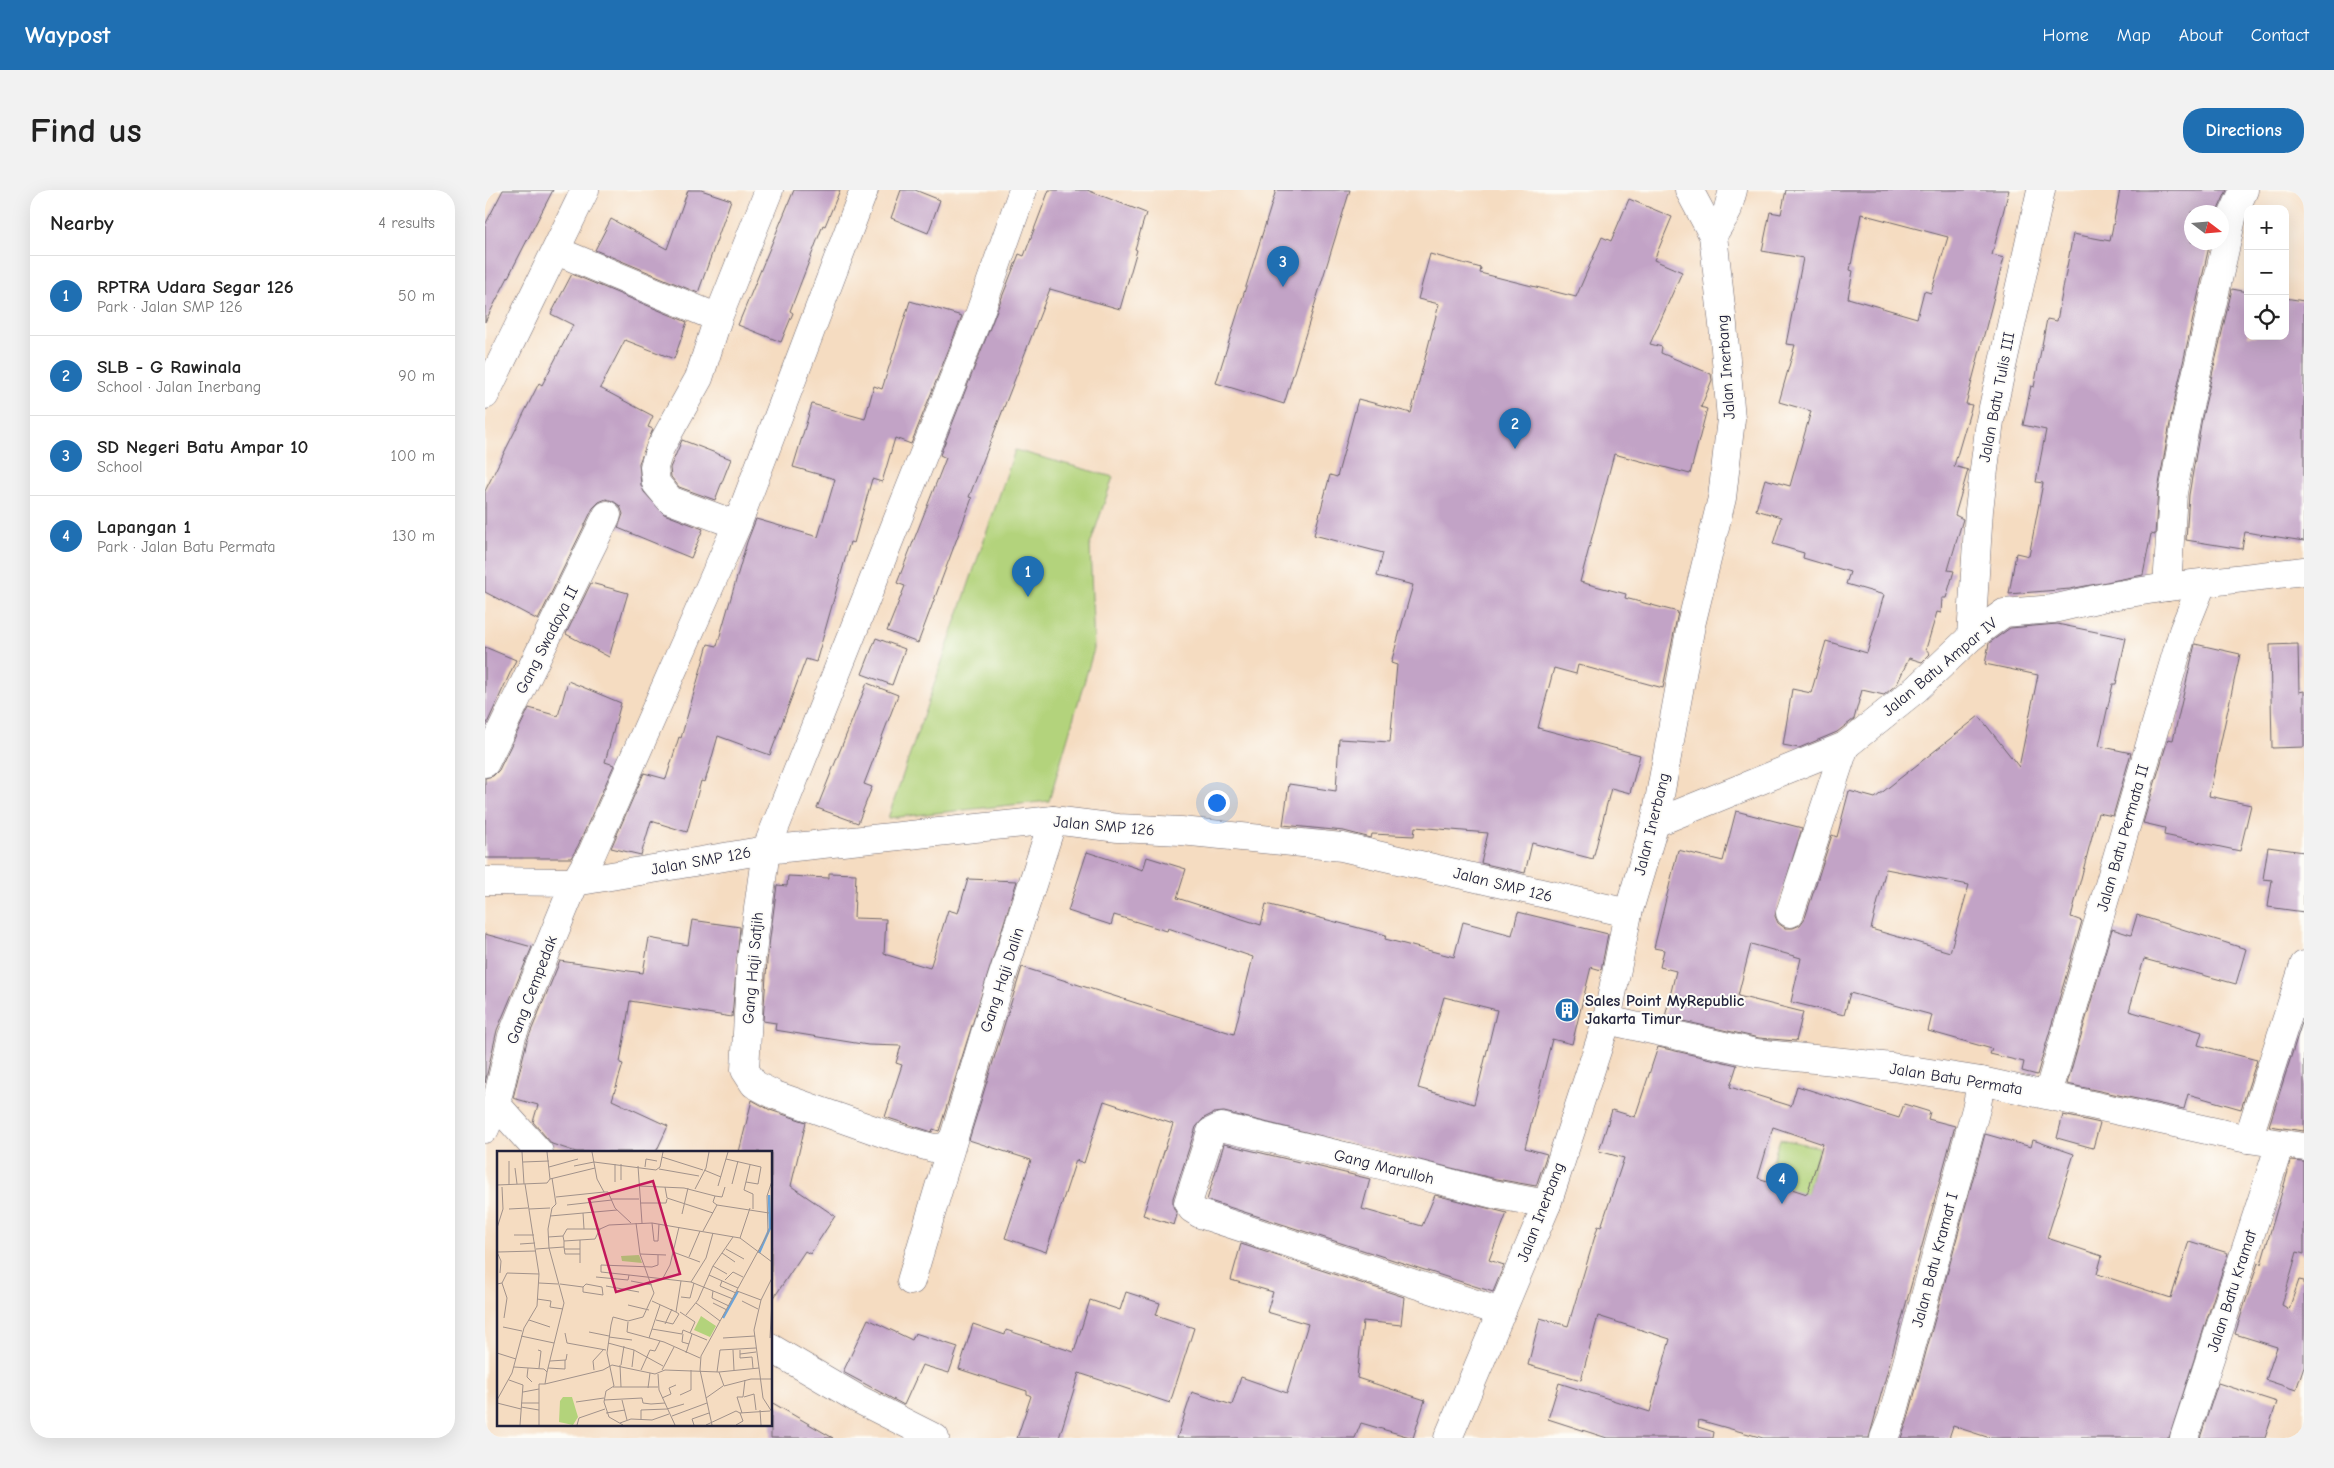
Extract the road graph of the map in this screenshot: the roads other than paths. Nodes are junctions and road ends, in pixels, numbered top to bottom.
1 (585, 190) edge
2 (769, 190) edge
3 (864, 190) edge
4 (1023, 190) edge
5 (1689, 190) edge
6 (1733, 190) edge
7 (2041, 190) edge
8 (2244, 190) edge
9 (1713, 235) junction
10 (557, 251) junction
11 (718, 318) junction
12 (485, 395) edge
13 (607, 515) dead end
14 (737, 525) junction
15 (2304, 571) edge
16 (2202, 584) junction
17 (2167, 587) junction
18 (1971, 637) junction
19 (1845, 746) junction
20 (485, 763) edge
21 (1053, 820) junction
22 (1655, 822) junction
23 (766, 850) junction
24 (485, 881) edge
25 (575, 882) junction
26 (1628, 913) junction
27 (1790, 913) dead end
28 (2304, 965) edge
29 (1607, 1020) junction
30 (1981, 1081) junction
31 (2048, 1094) junction
32 (496, 1104) junction
33 (485, 1128) edge
34 (2248, 1139) junction
35 (952, 1140) junction
36 (2292, 1146) edge
37 (538, 1151) edge
38 (1547, 1204) junction
39 (911, 1281) dead end
40 (1501, 1312) junction
41 (773, 1349) edge
42 (925, 1436) edge
43 (1448, 1438) edge
44 (1884, 1438) edge
45 (2184, 1438) edge

1 - 10 street
2 - 11 street
3 - 14 street, Gang Cempedak
4 - 23 street, Gang Haji Satjih
5 - 9 street, Jalan Inerbang
6 - 9 street
7 - 18 street, Jalan Batu Tulis III
8 - 17 street
9 - 22 street, Jalan Inerbang
10 - 11 street
10 - 12 street
11 - 14 street
13 - 20 street, Gang Swadaya II
14 - 25 street, Gang Cempedak
15 - 16 street, Jalan Batu Ampar IV
16 - 17 street, Jalan Batu Ampar IV
16 - 31 street, Jalan Batu Permata II
17 - 18 street, Jalan Batu Ampar IV
18 - 19 street, Jalan Batu Ampar IV
19 - 22 street, Jalan Batu Ampar IV
19 - 27 street
21 - 23 street, Jalan SMP 126
21 - 26 street, Jalan SMP 126
21 - 35 street, Gang Haji Dalin
22 - 26 street, Jalan Inerbang
23 - 25 street, Jalan SMP 126
23 - 35 street, Gang Haji Satjih
24 - 25 street, Jalan SMP 126
25 - 32 street, Gang Cempedak
26 - 29 street, Jalan Inerbang
28 - 34 street
29 - 30 street, Jalan Batu Permata
29 - 38 street, Jalan Inerbang
30 - 31 street, Jalan Batu Permata
30 - 44 street, Jalan Batu Kramat I
31 - 34 street, Jalan Batu Permata
32 - 33 street, Gang Cempedak
32 - 37 street
34 - 36 street, Jalan Batu Permata
35 - 39 street, Gang Haji Dalin
36 - 45 street, Jalan Batu Kramat
38 - 40 street, Jalan Inerbang
38 - 40 street, Gang Marulloh
40 - 43 street, Jalan Inerbang
41 - 42 street

